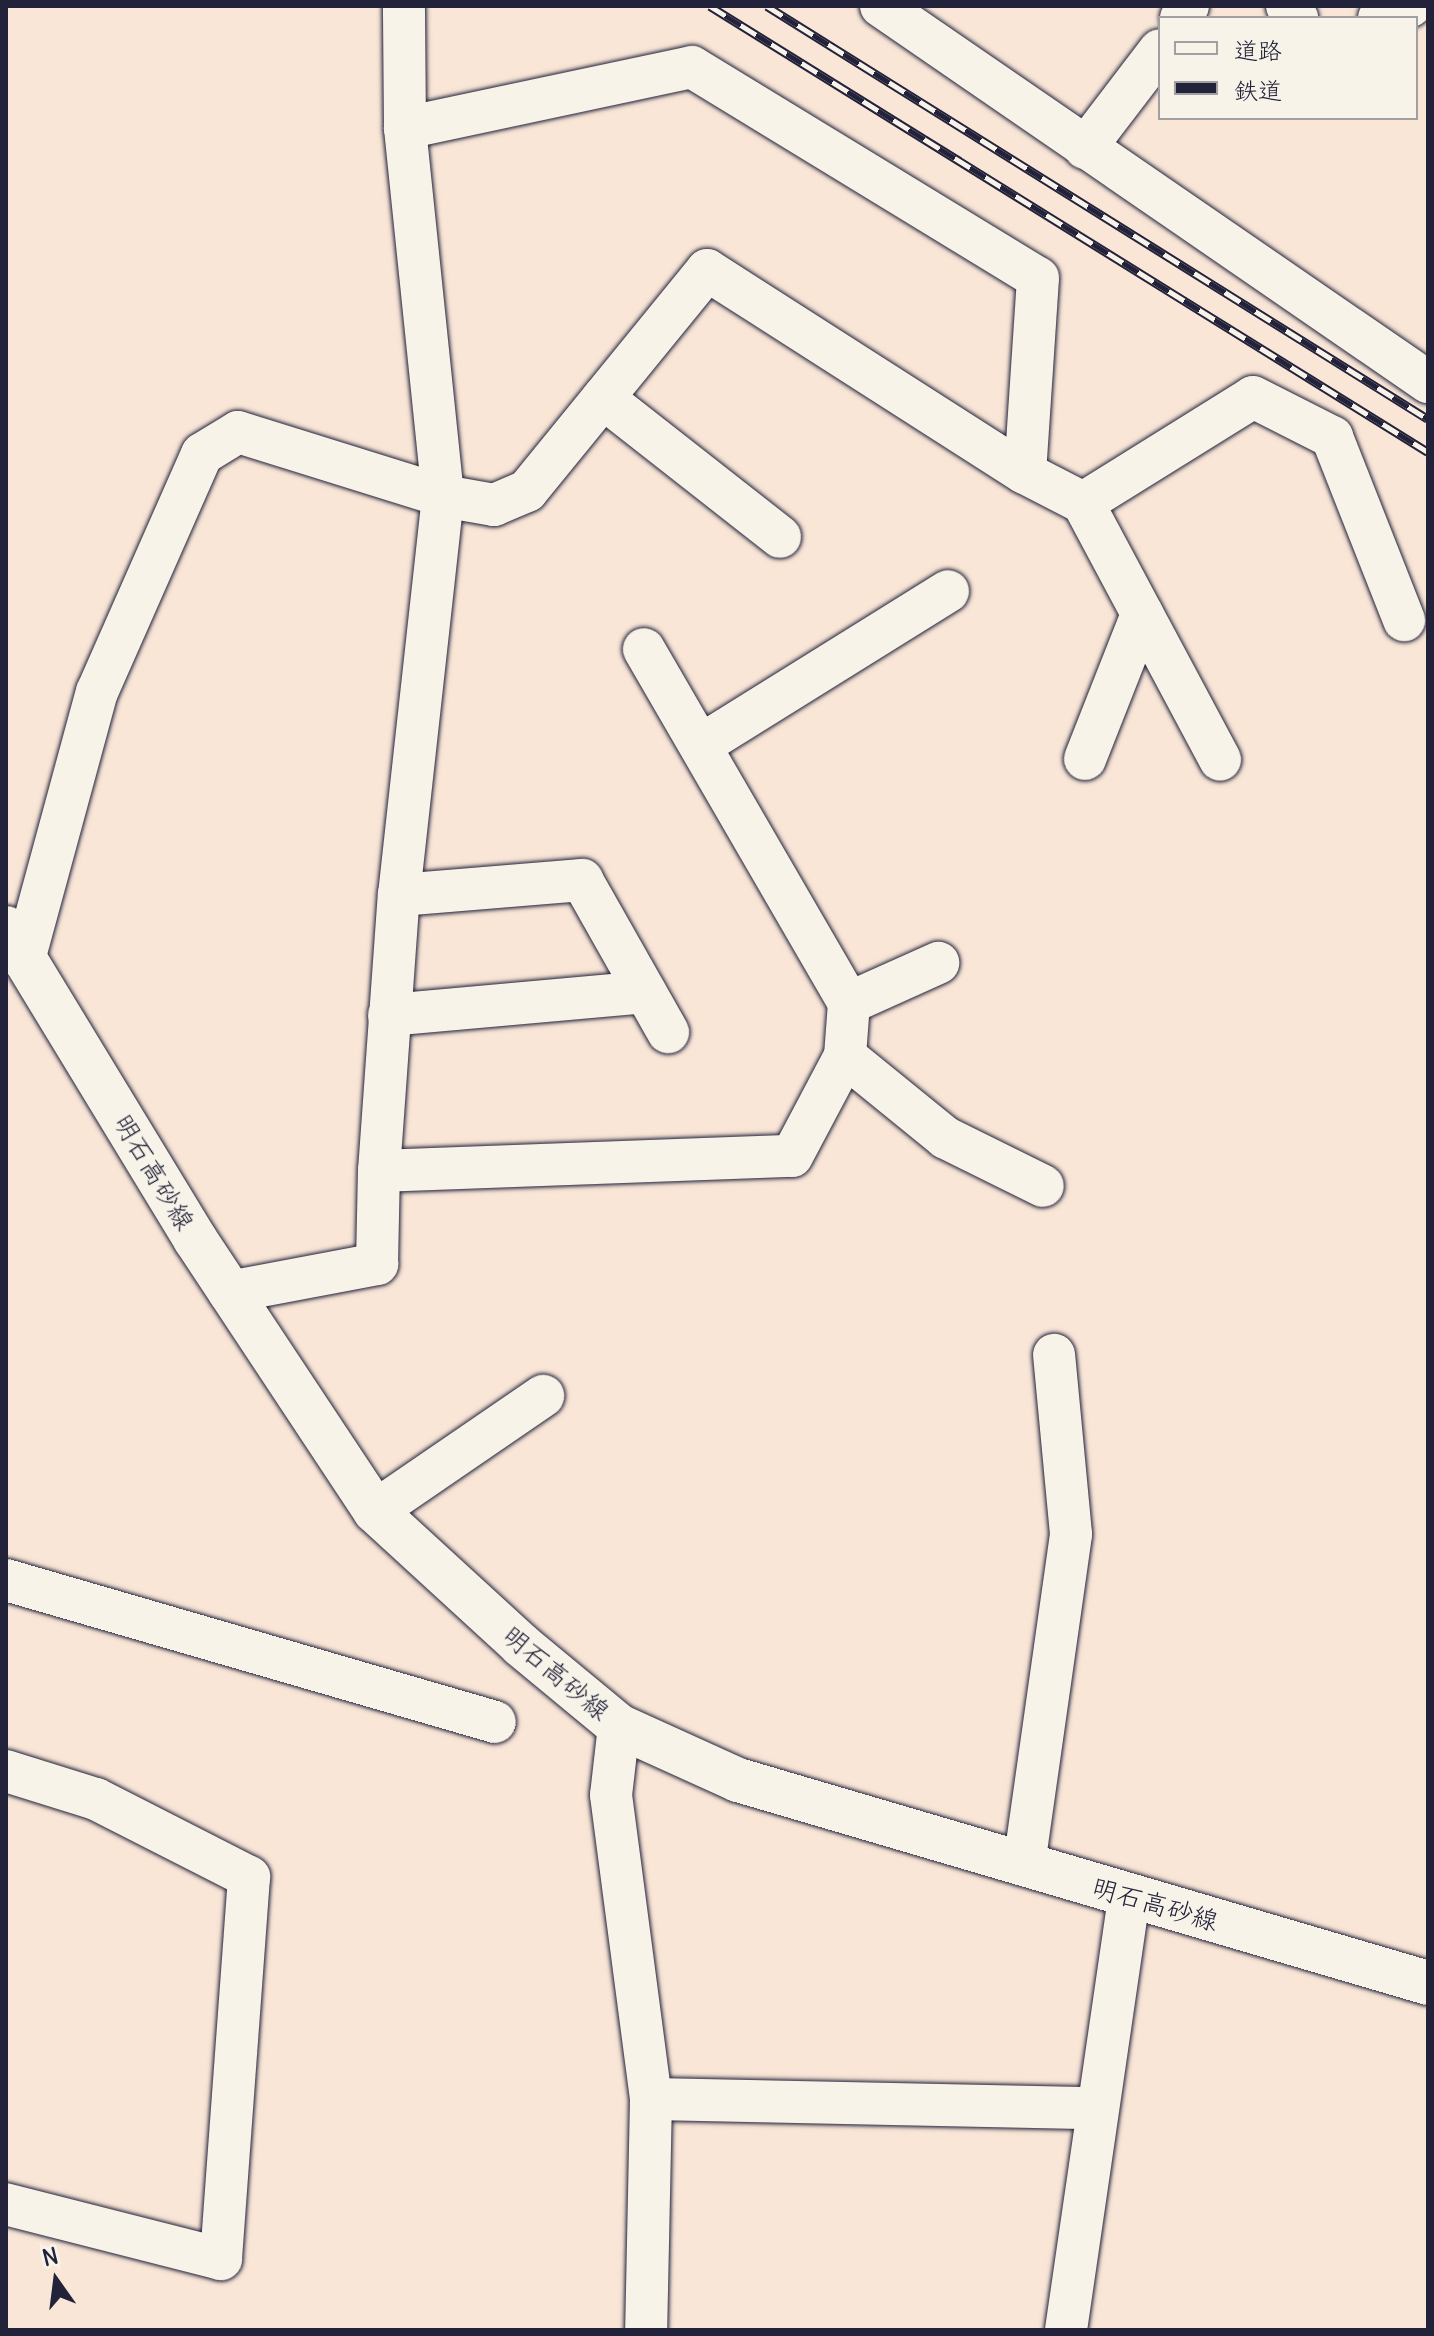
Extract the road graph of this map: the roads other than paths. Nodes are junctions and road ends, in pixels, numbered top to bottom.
1 (404, 6) edge
2 (881, 6) edge
3 (1411, 6) edge
4 (1384, 16) edge
5 (1158, 53) edge
6 (405, 128) junction
7 (1085, 148) junction
8 (1428, 382) edge
9 (603, 398) junction
10 (1025, 473) junction
11 (443, 496) junction
12 (1083, 503) junction
13 (780, 537) dead end
14 (948, 591) dead end
15 (1142, 614) junction
16 (1404, 620) dead end
17 (644, 649) dead end
18 (701, 745) junction
19 (1085, 759) dead end
20 (1220, 760) dead end
21 (399, 895) junction
22 (12, 956) edge
23 (938, 963) dead end
24 (645, 992) junction
25 (849, 1003) junction
26 (389, 1015) junction
27 (668, 1032) dead end
28 (845, 1056) junction
29 (379, 1171) junction
30 (1043, 1186) dead end
31 (229, 1292) junction
32 (1054, 1355) dead end
33 (543, 1396) dead end
34 (375, 1511) junction
35 (6, 1580) edge
36 (495, 1722) dead end
37 (619, 1726) junction
38 (6, 1771) edge
39 (1024, 1865) junction
40 (1129, 1897) junction
41 (1428, 1983) edge
42 (651, 2099) junction
43 (1097, 2108) junction
44 (6, 2204) edge
45 (646, 2330) edge
46 (1066, 2330) edge

1 - 6 street
2 - 7 street
3 - 4 street
5 - 7 street
6 - 10 street
6 - 11 street
7 - 8 street
9 - 10 street
9 - 11 street
9 - 13 street
10 - 12 street
11 - 21 street
11 - 22 street
12 - 15 street
12 - 16 street
14 - 18 street
15 - 19 street
15 - 20 street
17 - 18 street
18 - 25 street
21 - 24 street
21 - 26 street
22 - 31 main road, 明石高砂線
23 - 25 street
24 - 26 street
24 - 27 street
25 - 28 street
26 - 29 street
28 - 29 street
28 - 30 street
29 - 31 street
31 - 34 main road, 明石高砂線
32 - 39 street
33 - 34 street
34 - 37 main road, 明石高砂線
35 - 36 street
37 - 39 main road, 明石高砂線
37 - 42 street
38 - 44 street
39 - 40 main road, 明石高砂線
40 - 41 main road, 明石高砂線
40 - 43 street
42 - 43 street
42 - 45 street
43 - 46 street

